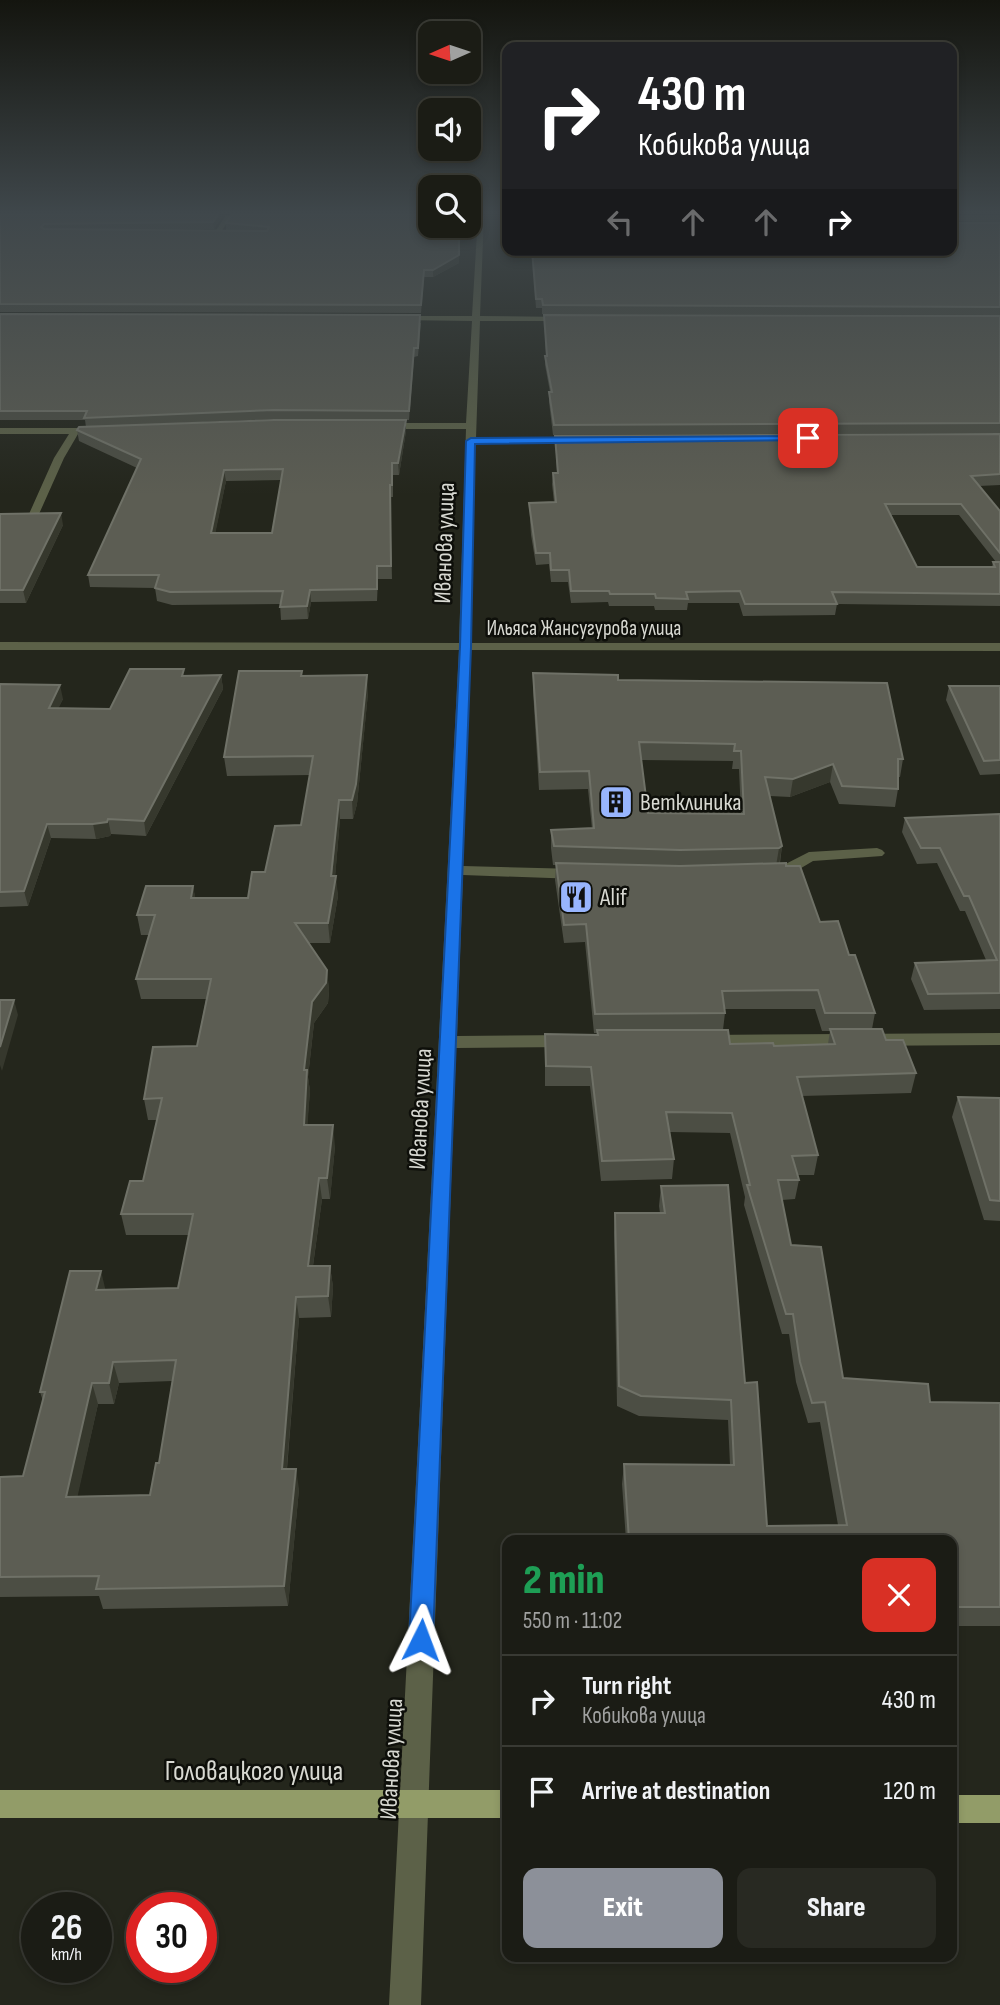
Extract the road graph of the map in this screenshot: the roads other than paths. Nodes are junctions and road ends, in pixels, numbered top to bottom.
1 (476, 309) edge
2 (391, 318) edge
3 (475, 318) junction
4 (572, 319) edge
5 (378, 425) edge
6 (0, 431) edge
7 (113, 431) edge
8 (74, 433) junction
9 (471, 433) junction
10 (591, 440) edge
11 (34, 514) edge
12 (0, 646) edge
13 (466, 647) junction
14 (1000, 647) edge
15 (877, 853) dead end
16 (456, 870) junction
17 (590, 874) edge
18 (760, 875) edge
19 (1000, 1039) edge
20 (586, 1041) edge
21 (682, 1041) edge
22 (448, 1042) junction
23 (414, 1803) junction
24 (0, 1804) edge
25 (502, 1804) edge
26 (957, 1808) edge
27 (1000, 1809) edge
28 (405, 2005) edge

1 - 3 street, Иванова улица
2 - 3 street
3 - 4 street
3 - 9 street, Иванова улица
5 - 9 street
6 - 8 street
7 - 8 street
8 - 11 street
9 - 10 street
9 - 13 street, Иванова улица
12 - 13 street, Ильяса Жансугурова улица
13 - 14 street, Ильяса Жансугурова улица
13 - 16 street, Иванова улица
15 - 18 street
16 - 17 street
16 - 22 street, Иванова улица
19 - 21 street
20 - 22 street
22 - 23 street, Иванова улица
23 - 24 main road, Головацкого улица
23 - 25 main road, Головацкого улица
23 - 28 street, Иванова улица
26 - 27 main road

